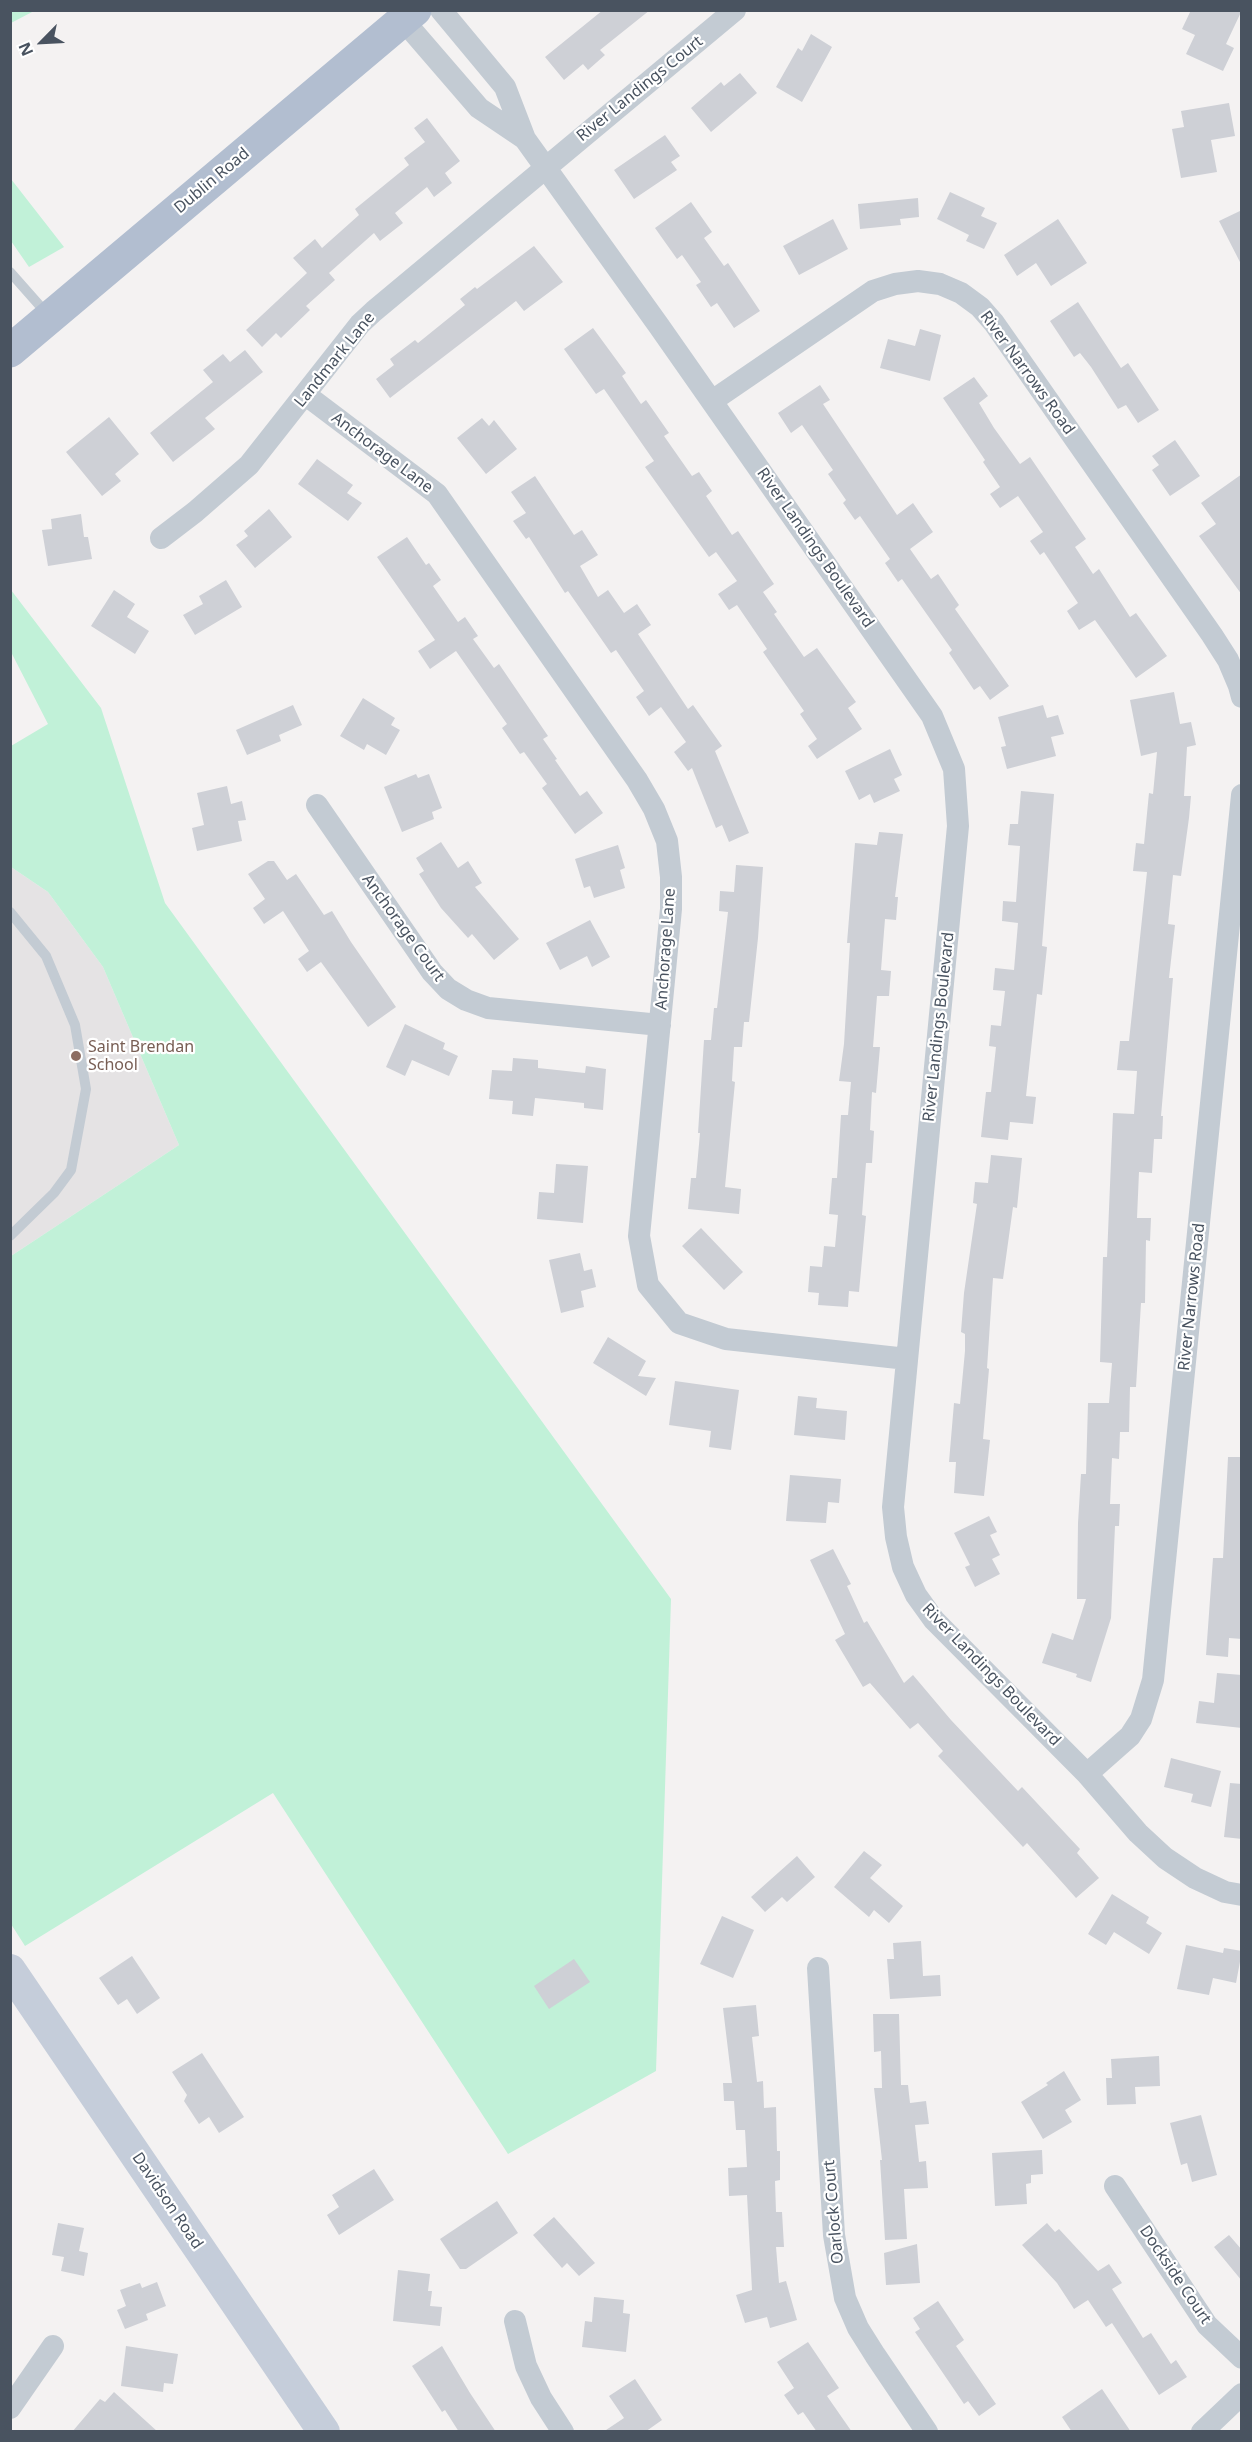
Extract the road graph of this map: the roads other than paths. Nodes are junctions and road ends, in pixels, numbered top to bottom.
1 (441, 10) edge
2 (735, 10) edge
3 (405, 14) edge
4 (525, 139) junction
5 (545, 167) junction
6 (10, 272) edge
7 (51, 317) junction
8 (10, 351) edge
9 (306, 394) junction
10 (712, 401) junction
11 (161, 538) dead end
12 (1242, 697) edge
13 (1242, 795) edge
14 (317, 805) dead end
15 (1240, 836) edge
16 (10, 912) edge
17 (660, 1025) junction
18 (10, 1236) edge
19 (907, 1359) junction
20 (1087, 1774) junction
21 (1242, 1895) edge
22 (818, 1968) dead end
23 (10, 1970) edge
24 (1115, 2186) dead end
25 (515, 2321) dead end
26 (53, 2346) dead end
27 (1242, 2358) edge
28 (1242, 2394) edge
29 (10, 2408) edge
30 (324, 2432) edge
31 (563, 2432) edge
32 (927, 2432) edge
33 (1202, 2432) edge

1 - 4 street, River Landings Boulevard
2 - 5 street, River Landings Court
3 - 4 street, River Landings Boulevard
3 - 7 main road, Dublin Road
4 - 5 street, River Landings Boulevard
5 - 9 street, Landmark Lane
5 - 10 street, River Landings Boulevard
6 - 7 lane
7 - 8 main road, Dublin Road
9 - 11 street, Landmark Lane
9 - 17 street, Anchorage Lane
10 - 12 street, River Narrows Road
10 - 19 street, River Landings Boulevard
13 - 15 street, River Narrows Road
14 - 17 street, Anchorage Court
15 - 20 street, River Narrows Road
16 - 18 lane
17 - 19 street, Anchorage Lane
19 - 20 street, River Landings Boulevard
20 - 21 street, River Landings Boulevard
22 - 32 street, Oarlock Court
23 - 30 main road, Davidson Road
24 - 27 street, Dockside Court
25 - 31 street
26 - 29 street
28 - 33 street

